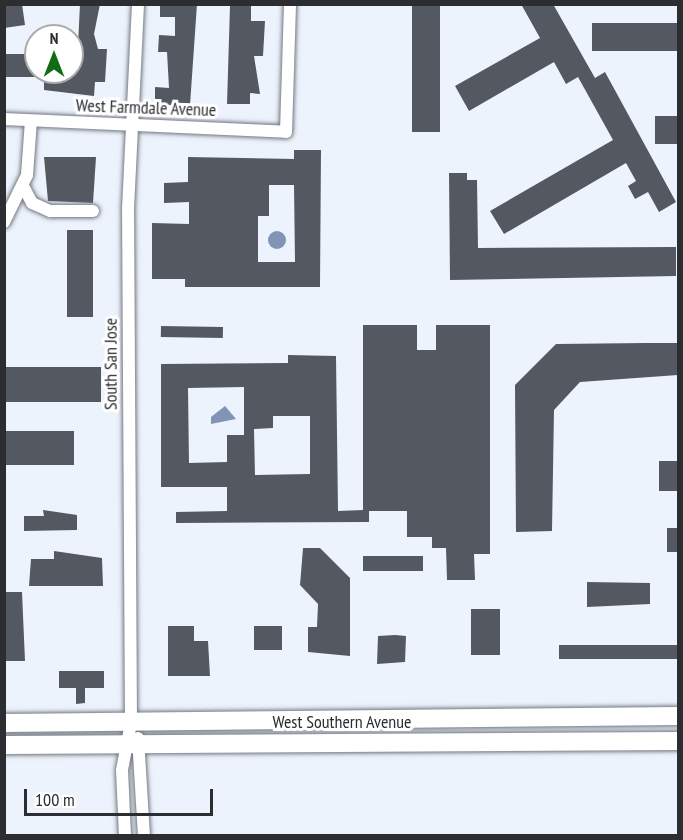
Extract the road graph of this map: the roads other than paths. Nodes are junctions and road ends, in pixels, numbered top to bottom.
1 (138, 4) edge
2 (290, 4) edge
3 (4, 119) edge
4 (32, 121) junction
5 (129, 126) junction
6 (23, 186) junction
7 (93, 211) dead end
8 (4, 222) edge
9 (678, 716) edge
10 (513, 719) junction
11 (344, 722) junction
12 (4, 723) edge
13 (131, 723) junction
14 (678, 741) edge
15 (345, 743) junction
16 (132, 744) junction
17 (416, 744) junction
18 (4, 745) edge
19 (125, 836) edge
20 (144, 836) edge

1 - 5 street, South San Jose
2 - 5 street, West Farmdale Avenue
3 - 4 street, West Farmdale Avenue
4 - 5 street, West Farmdale Avenue
4 - 6 street
5 - 13 street, South San Jose
6 - 7 street
6 - 8 street
9 - 10 main road, West Southern Avenue
10 - 11 main road, West Southern Avenue
10 - 17 main road
11 - 13 main road, West Southern Avenue
11 - 15 main road
12 - 13 main road, West Southern Avenue
13 - 16 street, South San Jose
14 - 17 main road, West Southern Avenue
15 - 16 main road, West Southern Avenue
15 - 17 main road, West Southern Avenue
16 - 18 main road, West Southern Avenue
16 - 19 street
16 - 20 street

